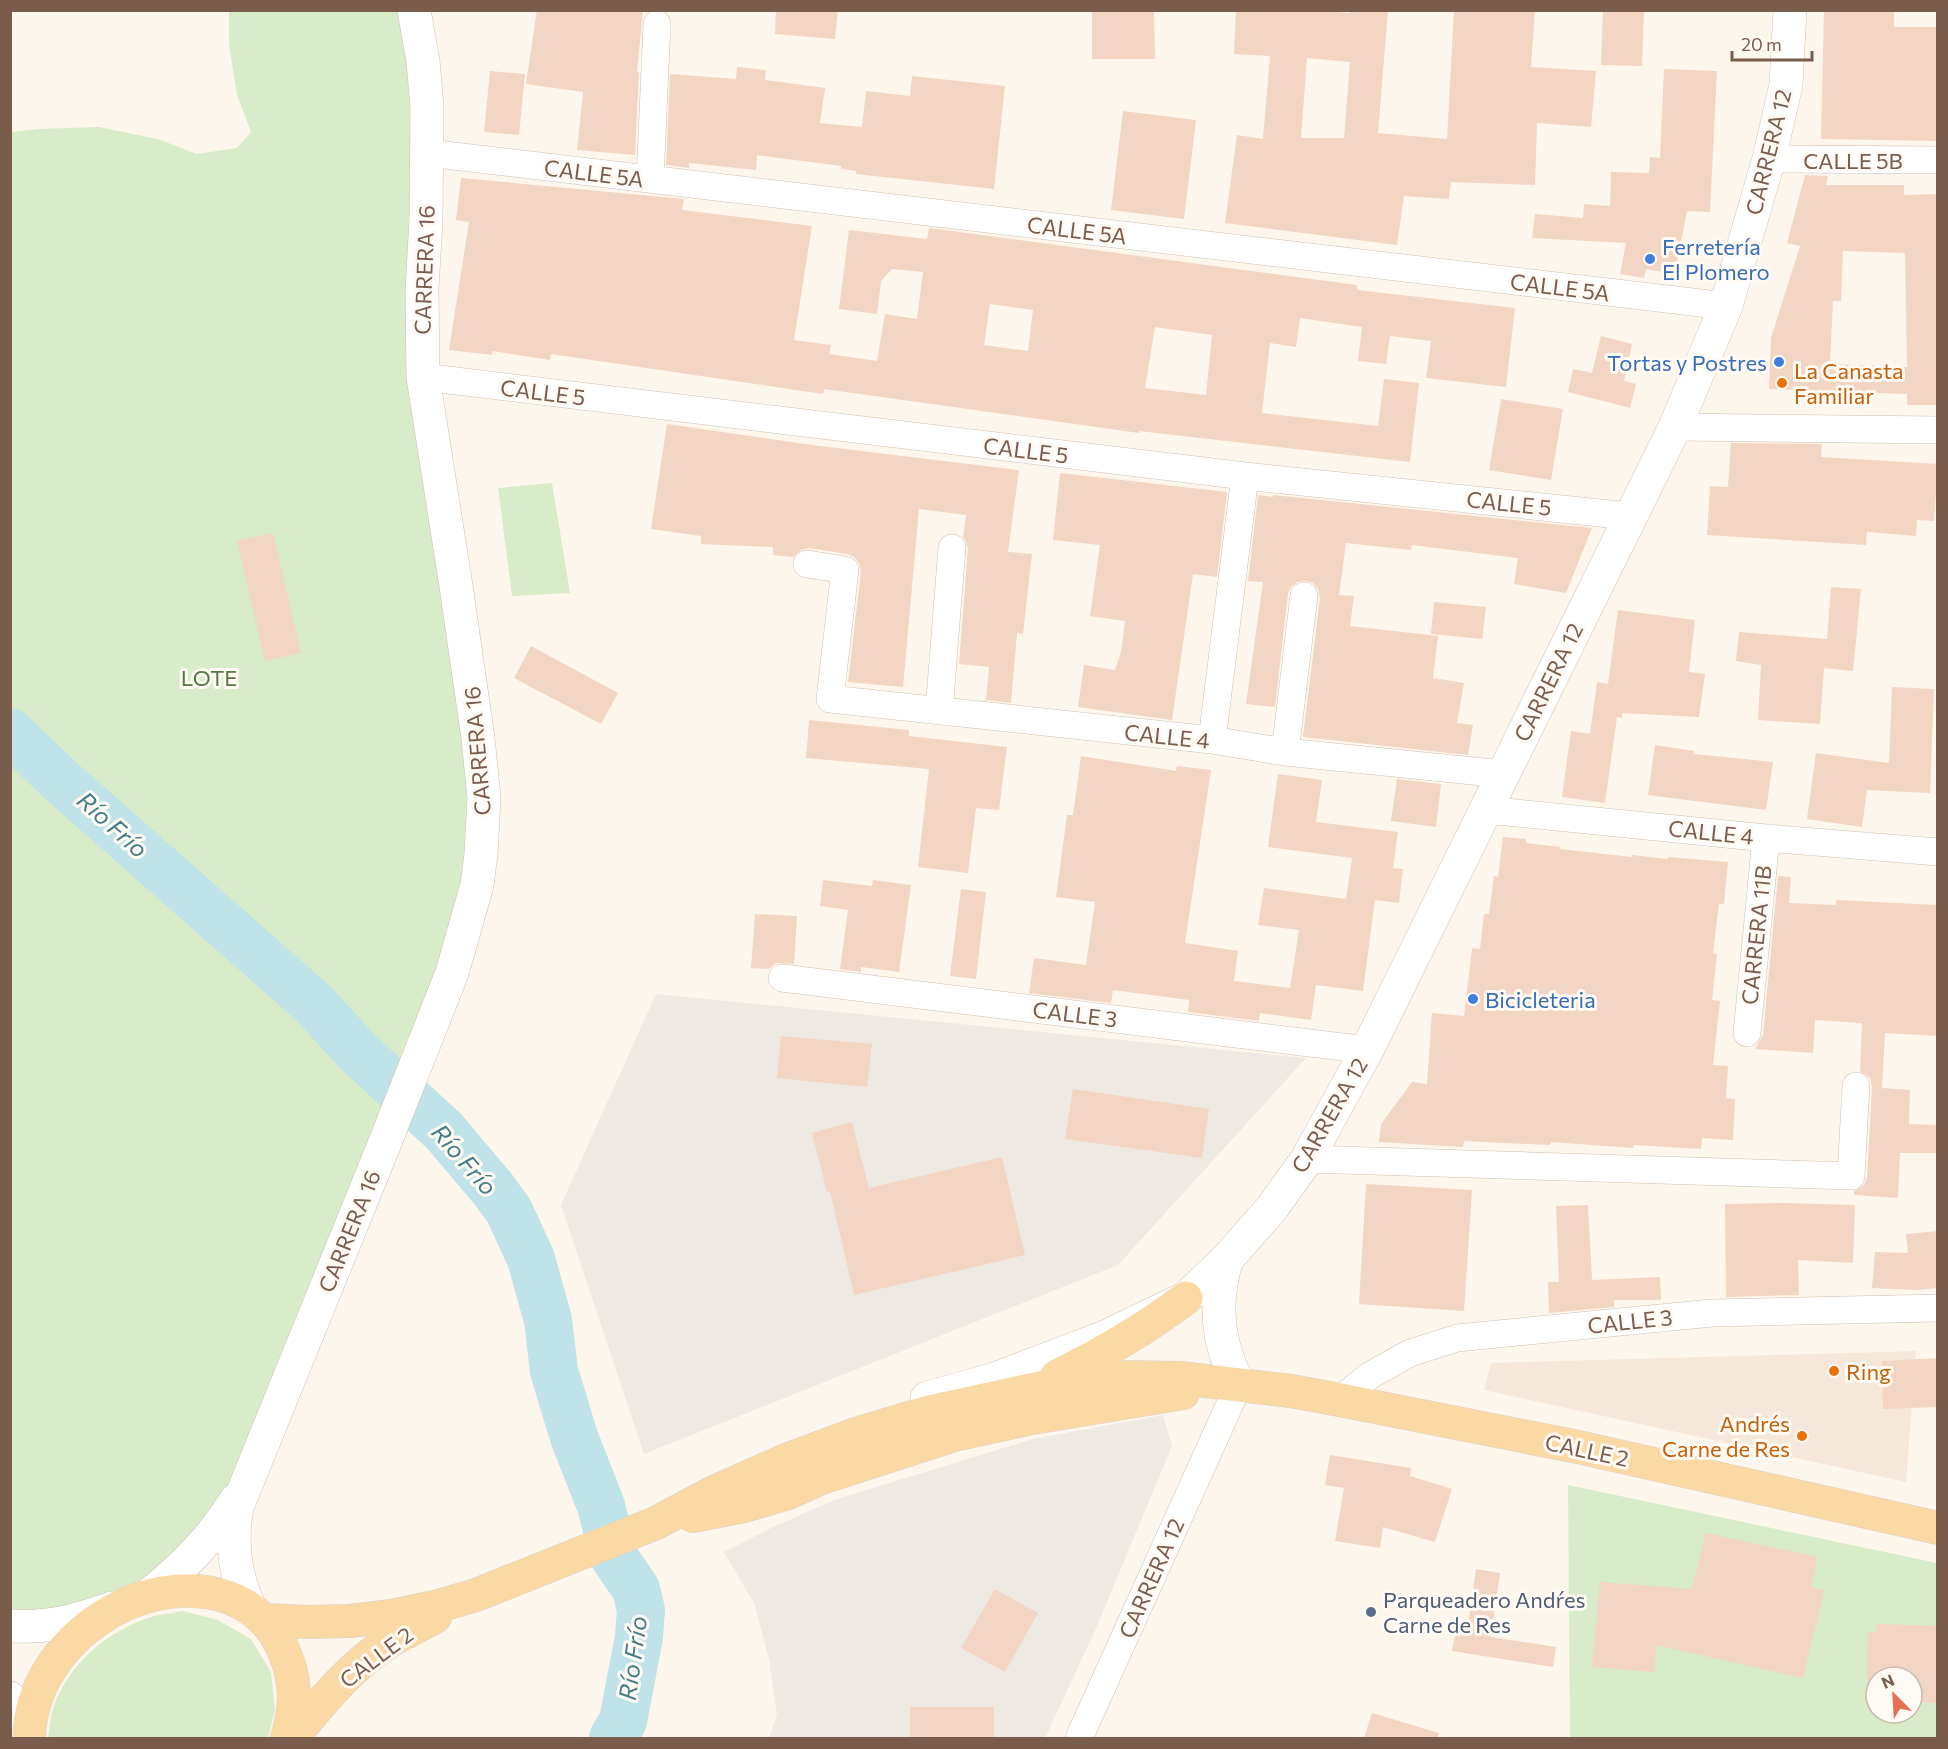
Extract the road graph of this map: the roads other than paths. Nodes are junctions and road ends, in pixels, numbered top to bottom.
1 (414, 10) edge
2 (1790, 10) edge
3 (657, 24) dead end
4 (428, 153) junction
5 (1769, 159) junction
6 (1938, 160) edge
7 (650, 179) junction
8 (1726, 306) junction
9 (423, 377) junction
10 (1675, 427) junction
11 (1938, 430) edge
12 (1245, 476) junction
13 (1629, 516) junction
14 (952, 548) dead end
15 (807, 564) dead end
16 (1304, 596) dead end
17 (939, 711) junction
18 (1212, 740) junction
19 (1285, 752) junction
20 (1503, 774) junction
21 (1485, 810) junction
22 (1766, 838) junction
23 (1938, 852) edge
24 (782, 978) dead end
25 (1747, 1033) dead end
26 (1367, 1050) junction
27 (1856, 1086) dead end
28 (1307, 1159) junction
29 (1227, 1259) junction
30 (1186, 1298) junction
31 (1938, 1308) edge
32 (1239, 1384) junction
33 (1004, 1396) junction
34 (1340, 1400) junction
35 (821, 1478) junction
36 (243, 1489) junction
37 (714, 1492) junction
38 (656, 1523) junction
39 (1938, 1528) edge
40 (476, 1595) junction
41 (139, 1599) junction
42 (257, 1614) junction
43 (10, 1626) edge
44 (10, 1698) edge
45 (28, 1738) edge
46 (287, 1738) edge
47 (292, 1738) edge
48 (1079, 1738) edge

1 - 4 main road, CARRERA 16
2 - 5 main road, CARRERA 12
3 - 7 street
4 - 7 street, CALLE 5A
4 - 9 main road, CARRERA 16
5 - 6 street, CALLE 5B
5 - 8 main road, CARRERA 12
7 - 8 street, CALLE 5A
8 - 10 main road, CARRERA 12
9 - 12 street, CALLE 5
9 - 36 main road, CARRERA 16
10 - 11 street
10 - 13 main road, CARRERA 12
12 - 13 street, CALLE 5
12 - 18 street
13 - 20 main road, CARRERA 12
14 - 17 street
15 - 17 street, CALLE 4
16 - 19 street
17 - 18 street, CALLE 4
18 - 19 street, CALLE 4
19 - 20 street, CALLE 4
20 - 21 main road, CARRERA 12
21 - 22 street, CALLE 4
21 - 26 main road, CARRERA 12
22 - 23 street, CALLE 4
22 - 25 street, CARRERA 11B
24 - 26 street, CALLE 3
26 - 28 main road, CARRERA 12
27 - 28 street
28 - 29 main road, CARRERA 12
29 - 30 main road, CARRERA 12
29 - 32 main road
30 - 33 main road
30 - 37 main road, CARRERA 12
31 - 34 street, CALLE 3
32 - 33 main road, CALLE 2
32 - 34 main road, CALLE 2
32 - 35 main road
32 - 48 street, CARRERA 12
33 - 35 main road
33 - 37 main road
34 - 39 main road, CALLE 2
35 - 38 main road
36 - 41 main road, CARRERA 16
36 - 42 main road, CARRERA 16
37 - 38 main road
38 - 40 main road, CALLE 2
40 - 42 main road, CALLE 2
40 - 47 main road, CALLE 2
41 - 42 main road
41 - 43 main road
41 - 45 main road
42 - 46 main road
44 - 45 main road

